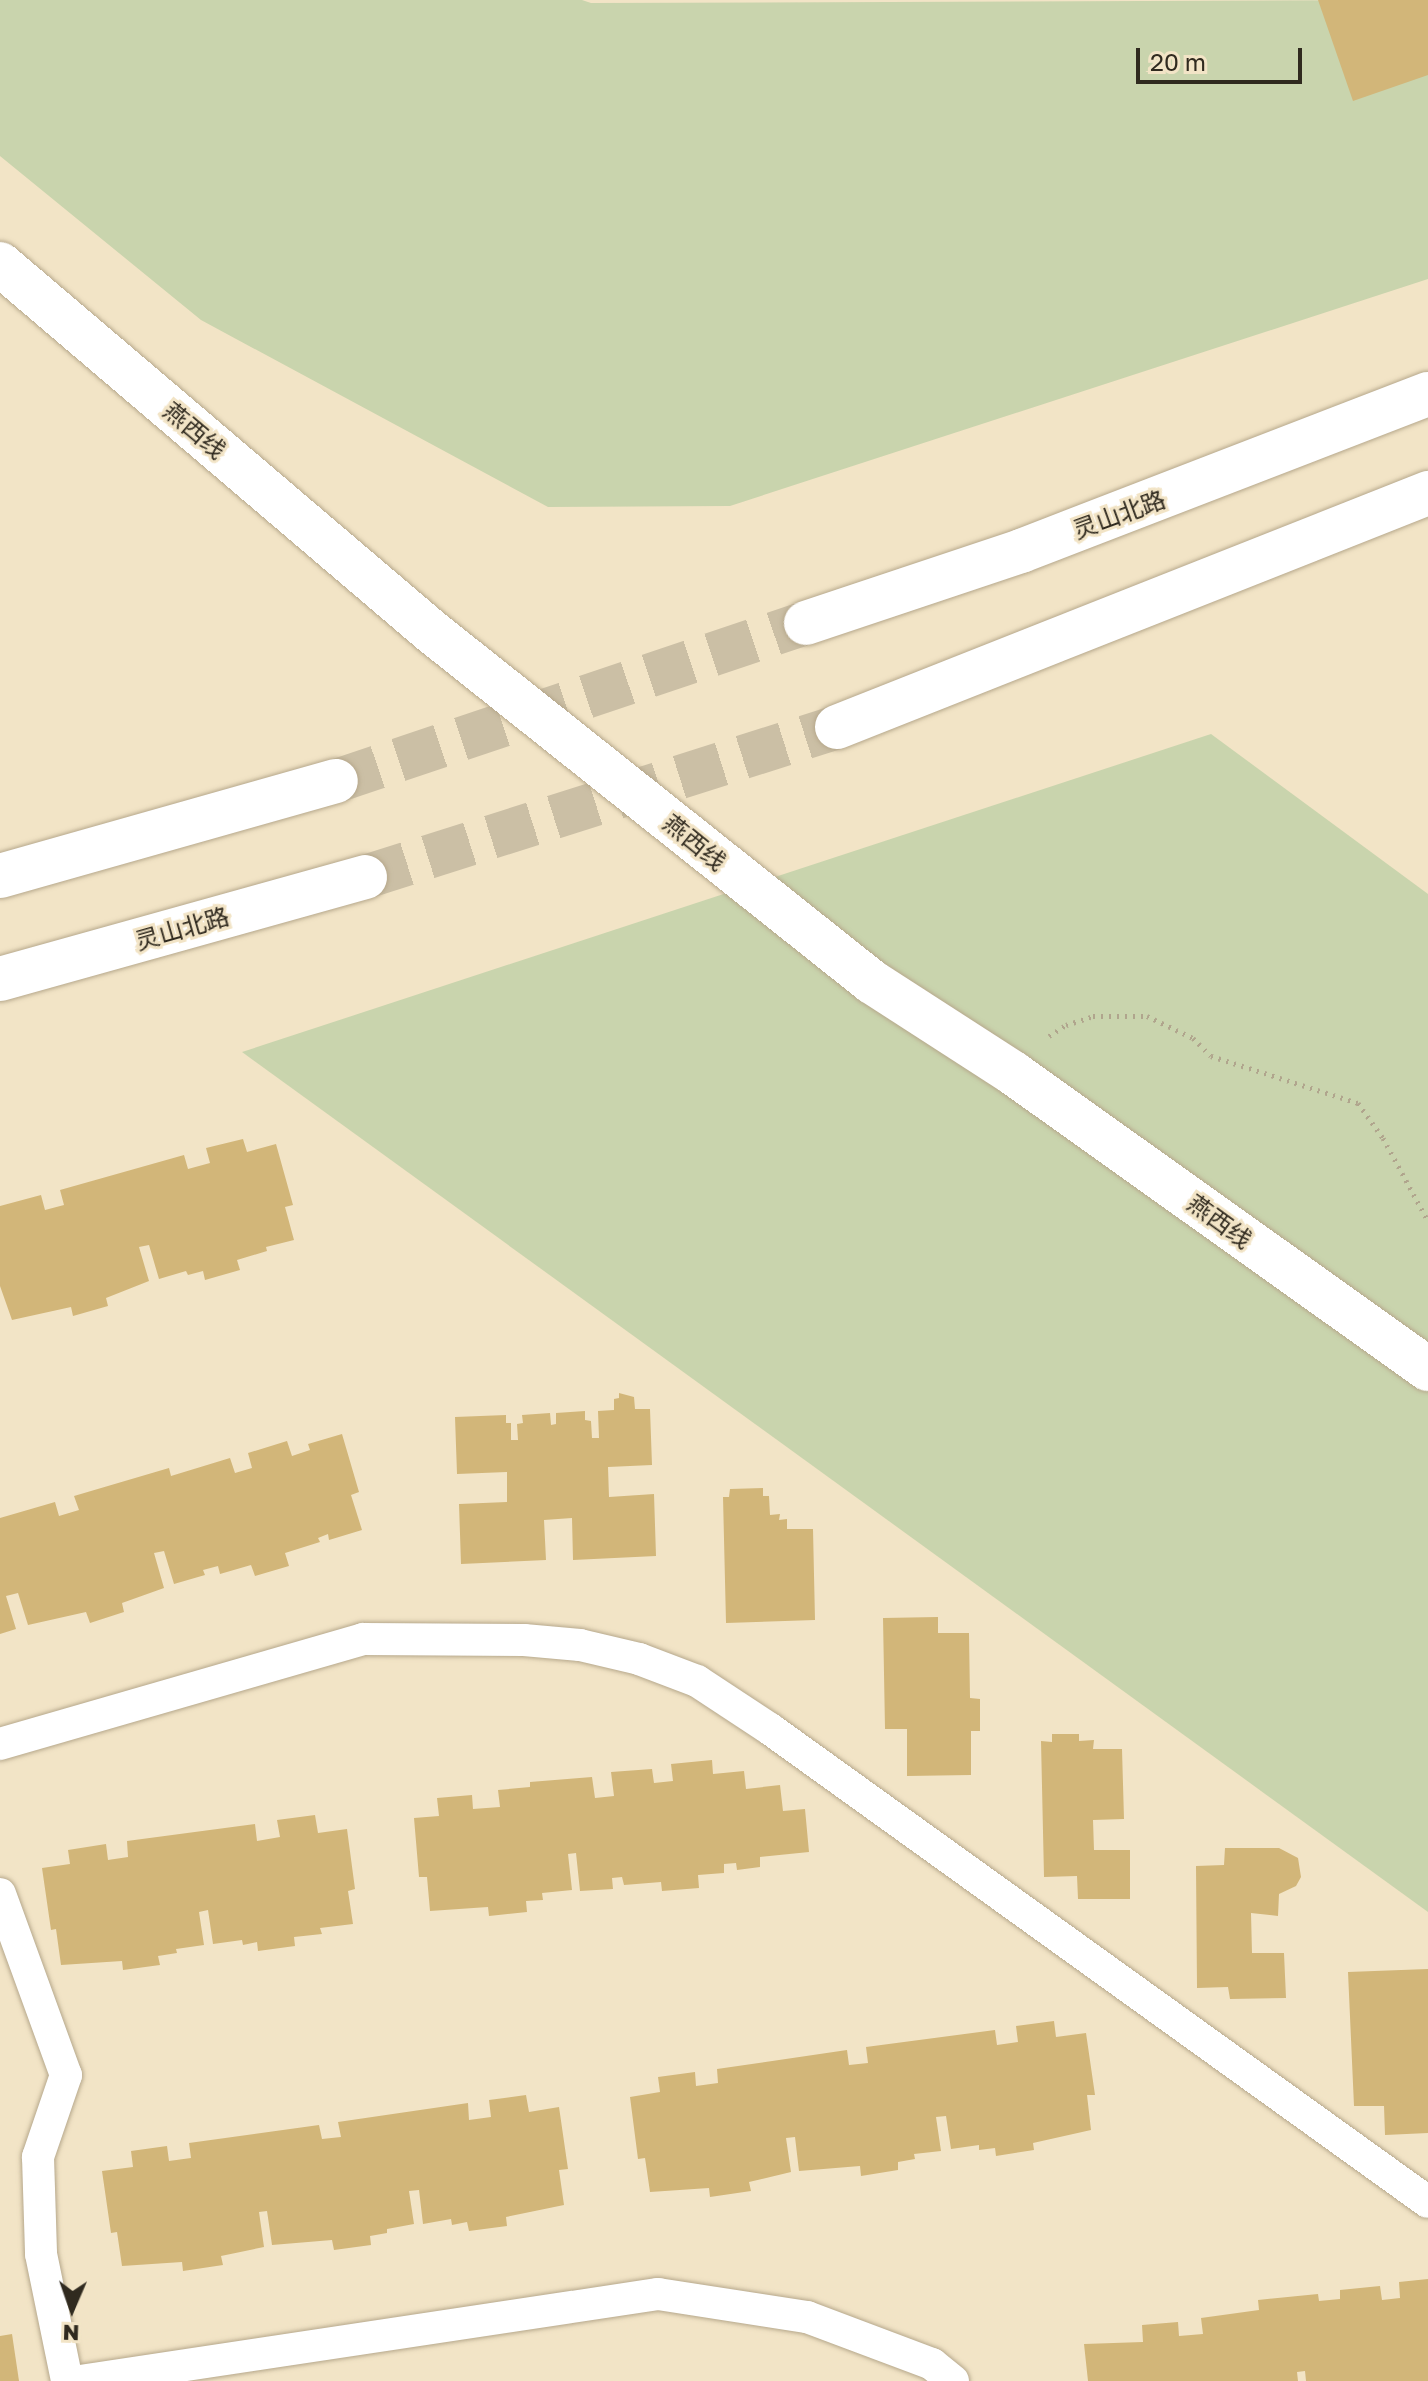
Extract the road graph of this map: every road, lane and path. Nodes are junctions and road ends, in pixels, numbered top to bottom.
1 (0, 264) edge
2 (1428, 394) edge
3 (1428, 493) edge
4 (806, 623) tunnel mouth
5 (837, 727) tunnel mouth
6 (336, 781) tunnel mouth
7 (0, 876) edge
8 (365, 877) tunnel mouth
9 (0, 979) edge
10 (1013, 1073) junction
11 (1428, 1221) edge
12 (1428, 1369) edge
13 (0, 1744) edge
14 (0, 1894) edge
15 (1428, 2202) edge
16 (67, 2381) edge
17 (80, 2381) edge
18 (953, 2381) edge

1 - 10 street, 燕西线
2 - 4 street, 灵山北路
3 - 5 street
6 - 7 street
8 - 9 street, 灵山北路
10 - 11 path
10 - 12 street, 燕西线
13 - 15 lane
14 - 16 lane
17 - 18 lane

